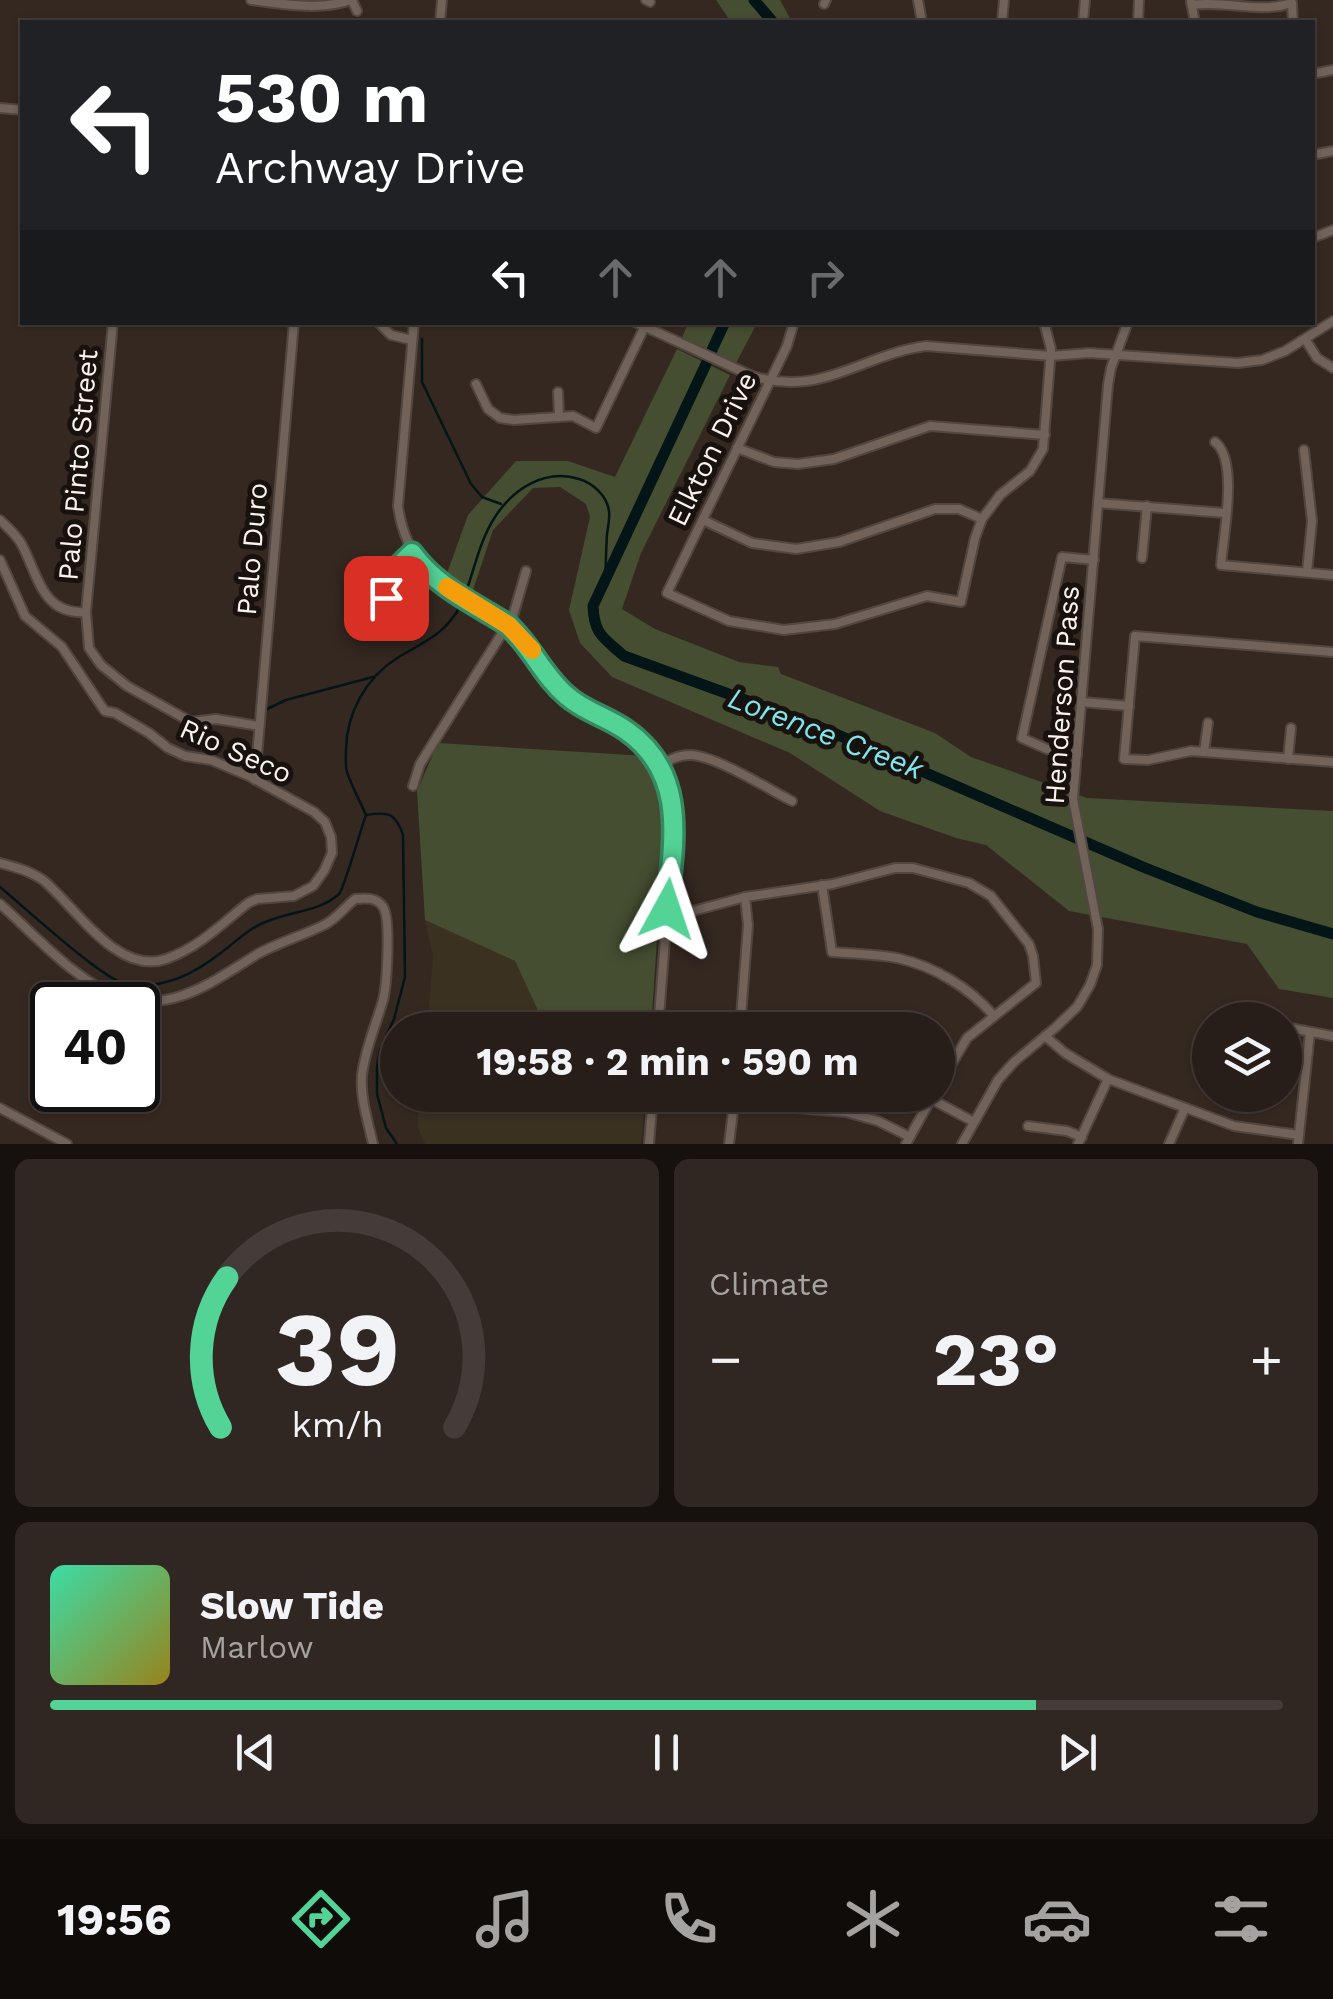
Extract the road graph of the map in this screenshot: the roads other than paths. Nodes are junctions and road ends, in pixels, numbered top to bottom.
1 (252, 0) edge
2 (352, 0) edge
3 (1191, 2) edge
4 (357, 11) dead end
5 (1293, 20) edge
6 (1333, 321) edge
7 (114, 325) edge
8 (294, 325) edge
9 (381, 325) edge
10 (414, 325) edge
11 (646, 325) edge
12 (793, 325) edge
13 (1045, 325) edge
14 (1127, 325) edge
15 (1305, 339) junction
16 (412, 340) junction
17 (1118, 355) junction
18 (1051, 356) junction
19 (1333, 368) edge
20 (770, 381) junction
21 (476, 384) dead end
22 (558, 392) dead end
23 (559, 415) junction
24 (1045, 434) junction
25 (1215, 442) dead end
26 (738, 448) junction
27 (1304, 450) dead end
28 (1098, 502) junction
29 (1146, 506) junction
30 (1225, 513) junction
31 (982, 519) junction
32 (0, 520) edge
33 (702, 520) junction
34 (412, 553) junction
35 (1142, 558) dead end
36 (0, 560) edge
37 (1094, 560) junction
38 (526, 570) dead end
39 (1308, 572) junction
40 (1333, 574) edge
41 (386, 598) dead end
42 (86, 612) junction
43 (508, 625) junction
44 (90, 648) junction
45 (1333, 652) edge
46 (74, 665) junction
47 (1082, 702) junction
48 (1129, 706) junction
49 (1208, 723) dead end
50 (259, 726) junction
51 (1291, 728) dead end
52 (1204, 752) junction
53 (1077, 754) junction
54 (1288, 759) junction
55 (1333, 762) edge
56 (660, 766) junction
57 (254, 780) junction
58 (413, 786) dead end
59 (792, 800) dead end
60 (0, 864) edge
61 (822, 885) junction
62 (745, 897) junction
63 (0, 904) edge
64 (667, 909) junction
65 (659, 1012) edge
66 (741, 1012) edge
67 (994, 1016) junction
68 (1302, 1030) edge
69 (1310, 1032) junction
70 (1045, 1036) junction
71 (1333, 1036) edge
72 (955, 1058) edge
73 (1108, 1079) junction
74 (0, 1108) edge
75 (1185, 1108) junction
76 (955, 1111) edge
77 (652, 1112) edge
78 (734, 1112) edge
79 (846, 1112) edge
80 (924, 1112) edge
81 (974, 1122) junction
82 (1028, 1126) dead end
83 (908, 1140) edge
84 (1080, 1140) edge
85 (1298, 1140) edge
86 (67, 1144) edge
87 (373, 1144) edge
88 (649, 1144) edge
89 (730, 1144) edge
90 (962, 1144) edge
91 (1168, 1144) edge

1 - 2 street
2 - 4 street
3 - 5 street
6 - 15 street
7 - 42 street, Palo Pinto Street
8 - 50 street, Palo Duro
9 - 16 street
10 - 16 street
11 - 20 street
11 - 23 street
12 - 20 street, Elkton Drive
13 - 18 street
14 - 17 street, Henderson Pass
15 - 17 street
15 - 19 street
16 - 34 street
17 - 18 street
17 - 28 street, Henderson Pass
18 - 20 street
18 - 24 street
20 - 26 street, Elkton Drive
21 - 23 street
22 - 23 street
24 - 26 street
24 - 31 street
25 - 30 street
26 - 33 street, Elkton Drive
27 - 39 street
28 - 29 street
28 - 37 street, Henderson Pass
29 - 30 street
29 - 35 street
30 - 39 street
31 - 33 street
31 - 33 street, Elkton Drive
32 - 42 street
34 - 41 street
34 - 43 street
36 - 46 street, Rio Seco
37 - 47 street, Henderson Pass
37 - 53 street
38 - 43 street
39 - 40 street
42 - 44 street
43 - 56 street
43 - 58 street
44 - 46 street
44 - 50 street, Rio Seco
45 - 48 street
46 - 57 street, Rio Seco
47 - 48 street
47 - 53 street, Henderson Pass
48 - 52 street
49 - 52 street
50 - 57 street, Palo Duro
51 - 54 street
52 - 54 street
53 - 70 street, Henderson Pass
54 - 55 street
56 - 59 street
56 - 64 street
57 - 60 street, Rio Seco
61 - 62 street
61 - 67 street
61 - 67 street
62 - 64 street
62 - 66 street
63 - 87 street
64 - 65 street
67 - 72 street
68 - 69 street
69 - 71 street
69 - 85 street
70 - 73 street
70 - 81 street, Henderson Pass
73 - 75 street
73 - 84 street
74 - 86 street
75 - 85 street
75 - 91 street
76 - 81 street
77 - 88 street
78 - 89 street
79 - 83 street
80 - 83 street
81 - 90 street, Henderson Pass
82 - 84 street

